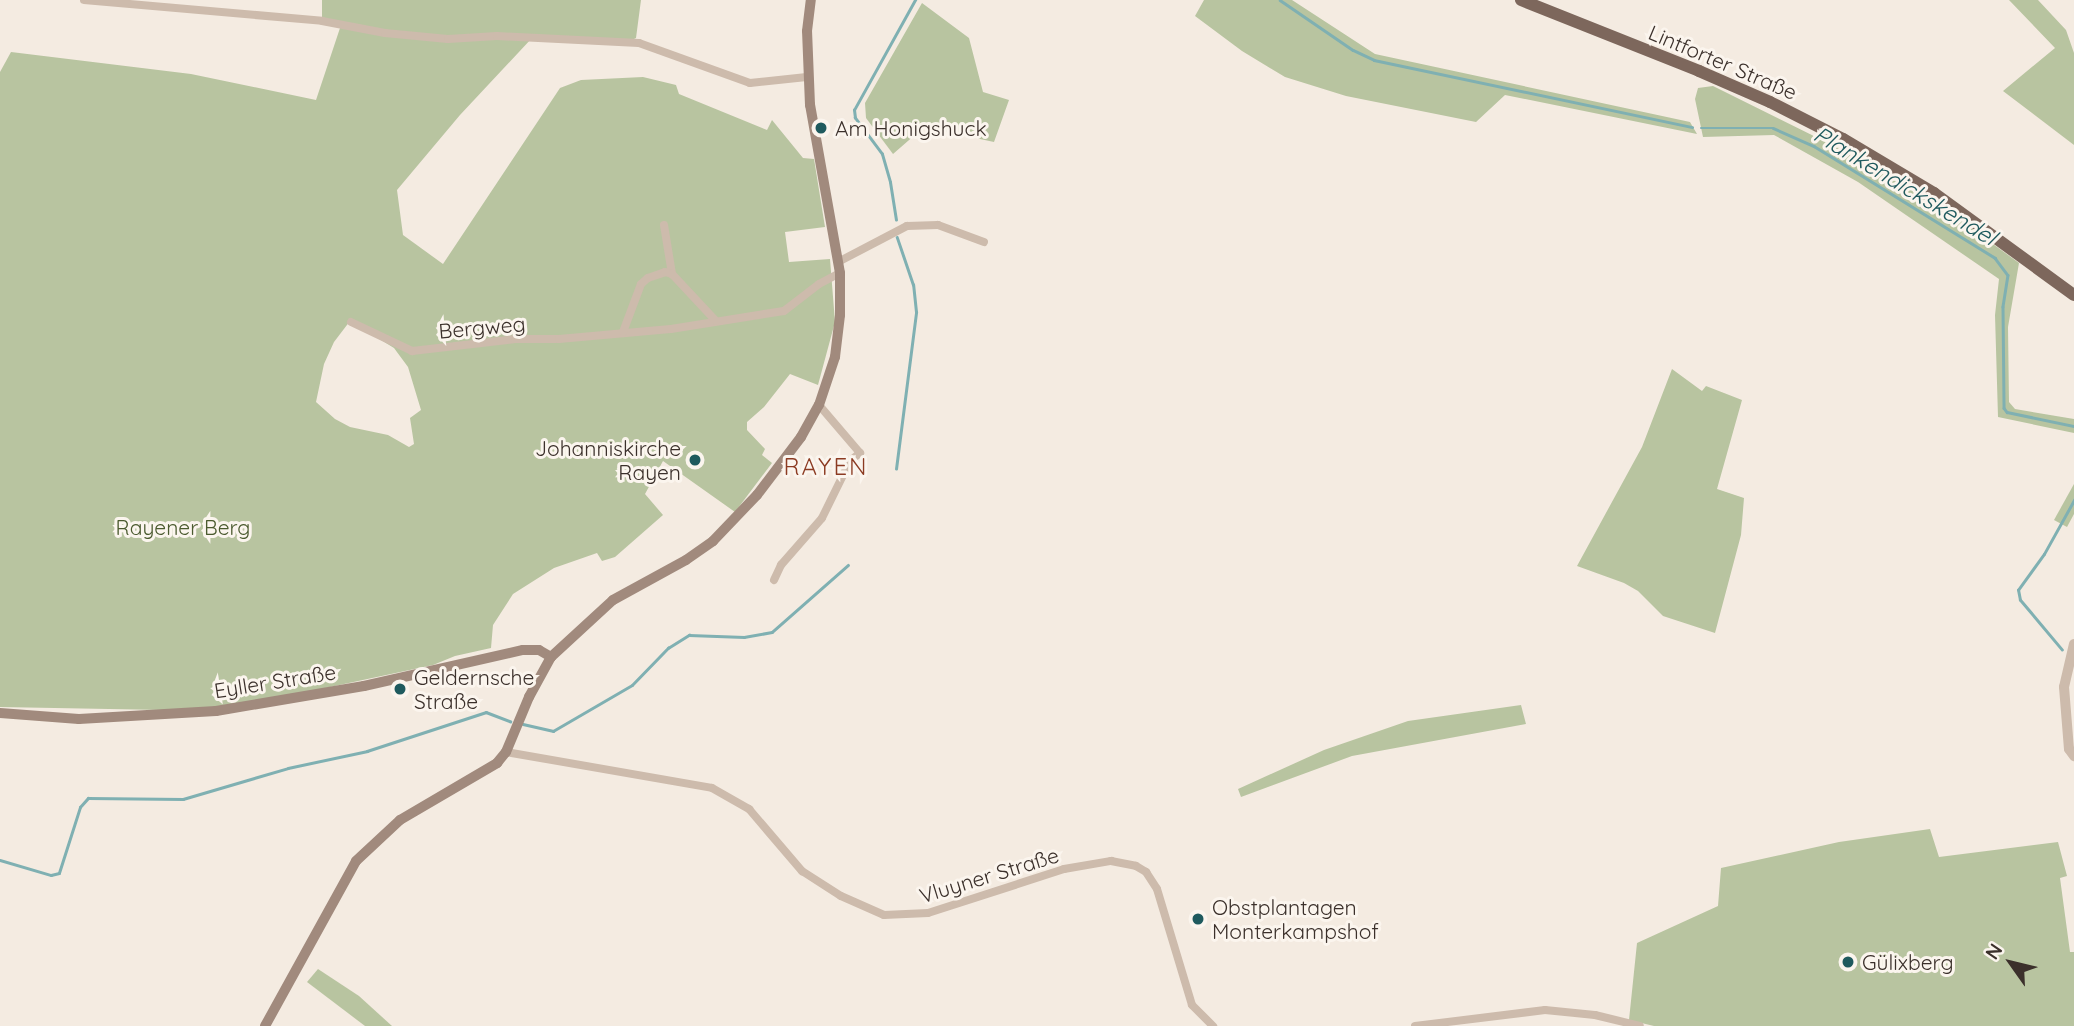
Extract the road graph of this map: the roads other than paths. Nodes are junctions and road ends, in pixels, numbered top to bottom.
1 (84, 0) edge
2 (811, 0) edge
3 (1521, 0) edge
4 (807, 77) junction
5 (664, 225) dead end
6 (984, 242) dead end
7 (839, 267) junction
8 (673, 274) junction
9 (2074, 295) edge
10 (716, 321) junction
11 (351, 323) dead end
12 (623, 332) junction
13 (819, 405) junction
14 (774, 580) dead end
15 (2074, 644) edge
16 (551, 657) junction
17 (0, 713) edge
18 (506, 752) junction
19 (2074, 757) edge
20 (265, 1026) edge
21 (1213, 1026) edge
22 (1415, 1026) edge
23 (1640, 1026) edge

1 - 4 street
2 - 4 main road
3 - 9 main road, Lintforter Straße
4 - 7 main road
5 - 8 street
6 - 7 street
7 - 10 street, Bergweg
7 - 13 main road
8 - 10 street
8 - 12 street
10 - 12 street, Bergweg
11 - 12 street, Bergweg
13 - 14 street
13 - 16 main road
15 - 19 street
16 - 17 main road, Eyller Straße
16 - 18 main road
18 - 20 main road
18 - 21 street, Vluyner Straße
22 - 23 street

